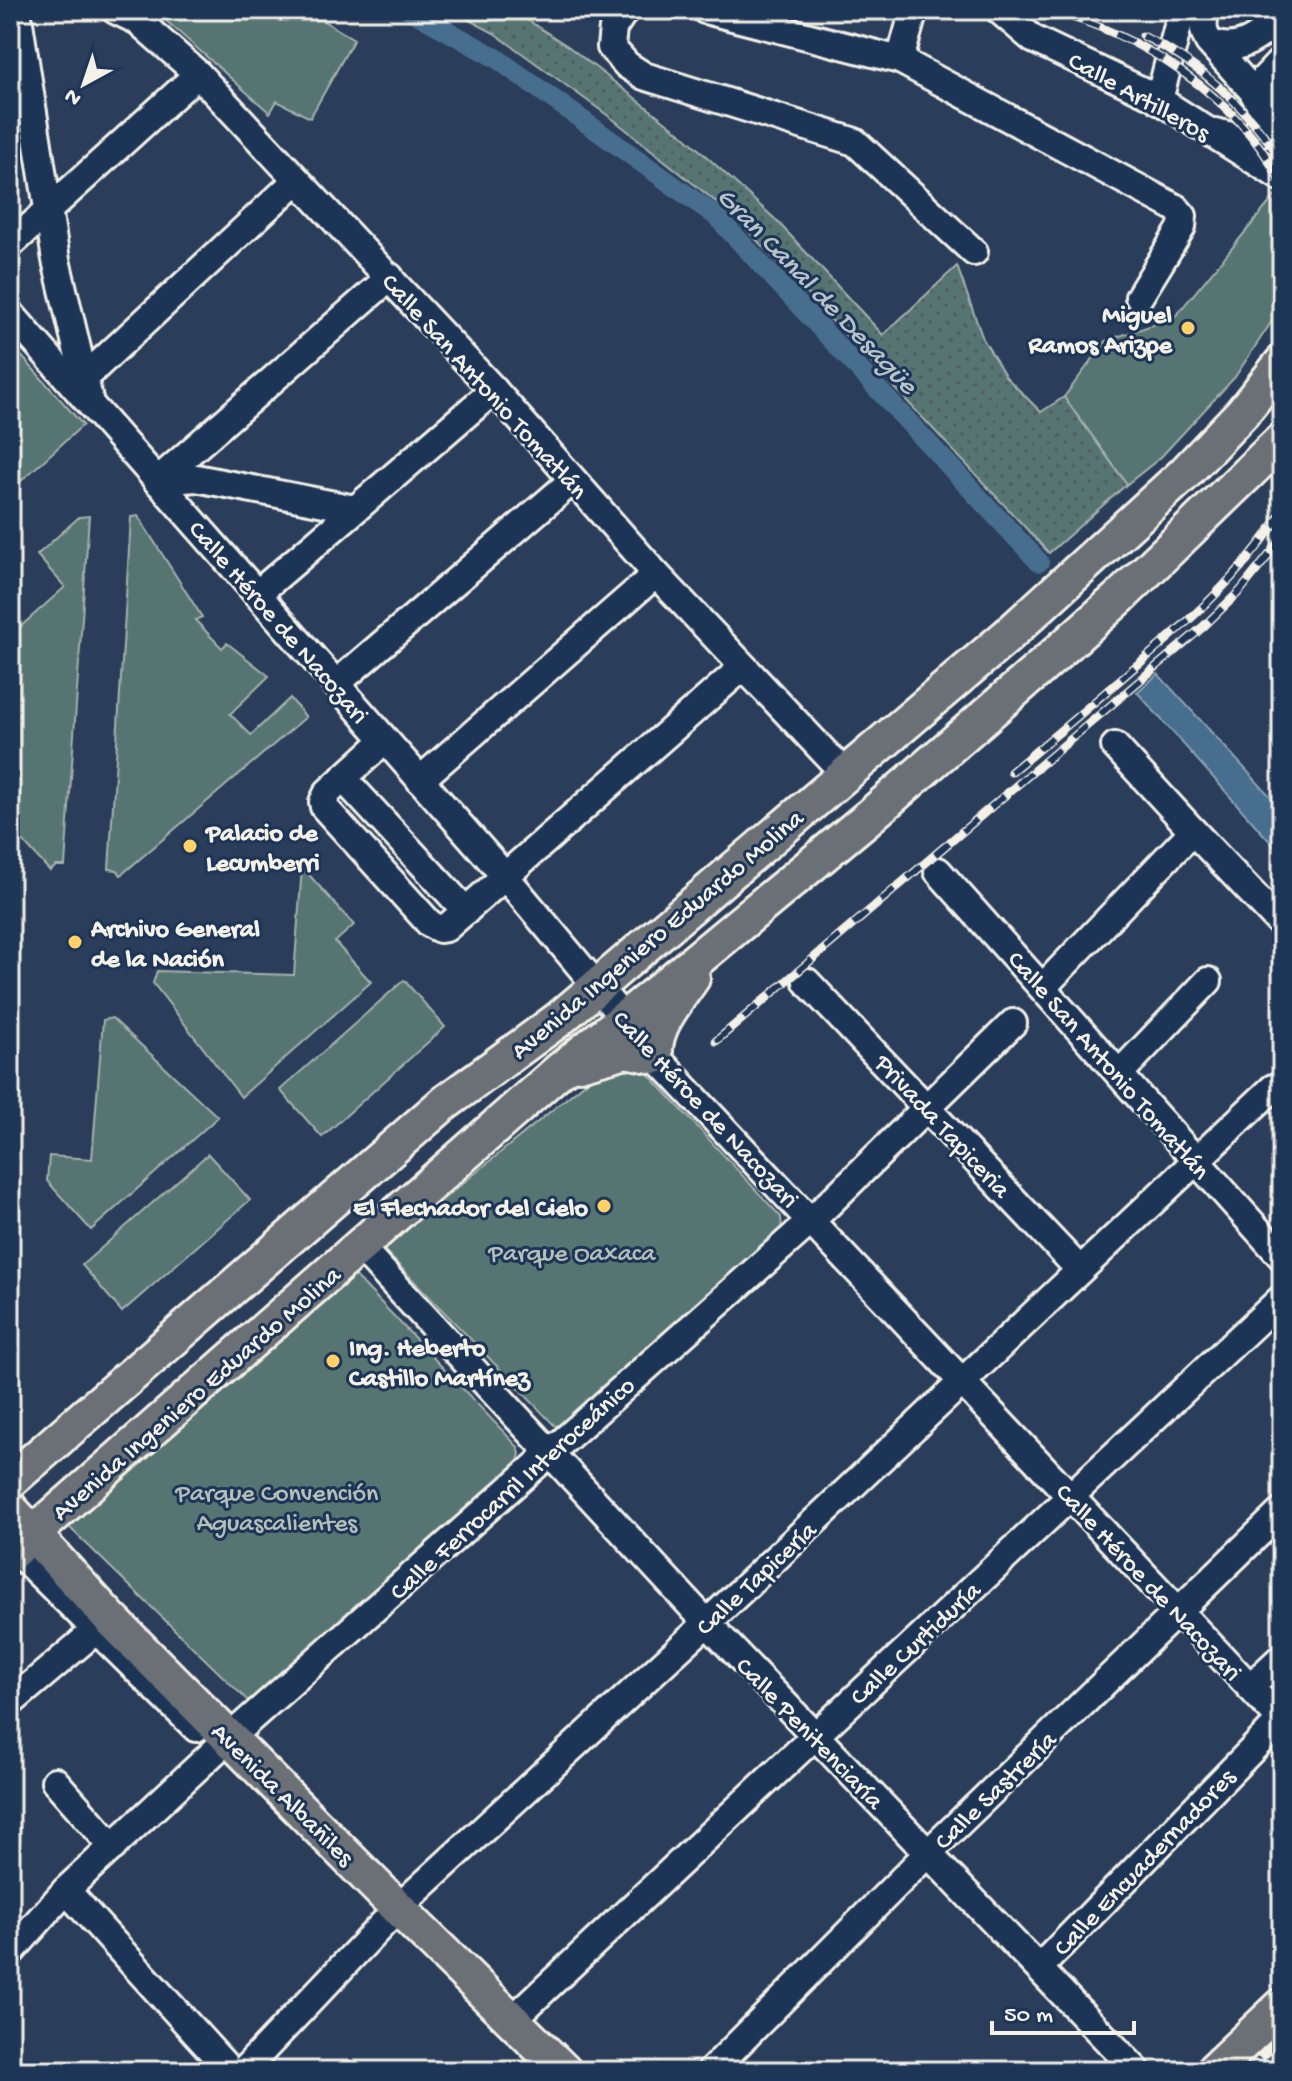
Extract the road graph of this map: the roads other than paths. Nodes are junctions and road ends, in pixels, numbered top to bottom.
1 (17, 10) edge
2 (115, 10) edge
3 (625, 10) edge
4 (705, 10) edge
5 (914, 10) edge
6 (999, 10) edge
7 (1182, 10) edge
8 (1207, 10) edge
9 (1282, 14) edge
10 (1209, 42) junction
11 (900, 60) junction
12 (1282, 60) edge
13 (198, 74) junction
14 (10, 93) edge
15 (1159, 100) junction
16 (1264, 112) junction
17 (33, 119) junction
18 (1195, 122) junction
19 (1282, 178) edge
20 (297, 180) junction
21 (47, 211) junction
22 (10, 245) edge
23 (974, 252) dead end
24 (390, 277) junction
25 (1139, 297) dead end
26 (10, 313) edge
27 (1282, 363) edge
28 (84, 378) junction
29 (494, 390) junction
30 (91, 406) junction
31 (1282, 440) edge
32 (157, 481) junction
33 (572, 481) junction
34 (355, 509) junction
35 (656, 574) junction
36 (257, 594) junction
37 (743, 667) junction
38 (336, 684) junction
39 (385, 740) junction
40 (1115, 746) dead end
41 (846, 775) junction
42 (343, 778) junction
43 (420, 780) junction
44 (1193, 831) junction
45 (938, 871) dead end
46 (504, 875) junction
47 (466, 911) junction
48 (1282, 925) edge
49 (710, 949) junction
50 (1208, 981) dead end
51 (807, 982) dead end
52 (597, 987) junction
53 (1043, 987) junction
54 (624, 1020) junction
55 (1013, 1023) dead end
56 (655, 1056) junction
57 (560, 1070) junction
58 (1119, 1074) junction
59 (1273, 1088) dead end
60 (928, 1108) junction
61 (1196, 1162) junction
62 (811, 1221) junction
63 (360, 1247) junction
64 (1282, 1257) edge
65 (1079, 1269) junction
66 (1282, 1298) edge
67 (963, 1383) junction
68 (549, 1452) junction
69 (10, 1481) edge
70 (1069, 1496) junction
71 (10, 1509) edge
72 (1282, 1511) edge
73 (17, 1546) edge
74 (1177, 1610) junction
75 (707, 1623) junction
76 (103, 1624) junction
77 (1282, 1657) edge
78 (1250, 1687) junction
79 (10, 1703) edge
80 (1282, 1722) edge
81 (815, 1736) junction
82 (224, 1743) junction
83 (55, 1781) dead end
84 (113, 1847) junction
85 (928, 1853) junction
86 (66, 1890) junction
87 (394, 1913) junction
88 (10, 1953) edge
89 (1039, 1968) junction
90 (1282, 2006) edge
91 (512, 2020) junction
92 (230, 2071) edge
93 (243, 2071) edge
94 (542, 2071) edge
95 (564, 2071) edge
96 (711, 2071) edge
97 (1137, 2071) edge
98 (1213, 2071) edge

1 - 17 street, Calle Héroe de Nacozari
2 - 13 street, Calle San Antonio Tomatlán
3 - 23 street
4 - 11 street
5 - 11 street
6 - 15 street, Calle Artilleros
7 - 15 street
8 - 10 street
9 - 10 street
10 - 16 street
11 - 25 street
12 - 16 street
13 - 20 street, Calle San Antonio Tomatlán
13 - 21 street
14 - 17 street
15 - 18 street, Calle Artilleros
16 - 18 street
17 - 21 street, Calle Héroe de Nacozari
18 - 19 street, Calle Artilleros
20 - 24 street, Calle San Antonio Tomatlán
20 - 28 street
21 - 22 street
21 - 28 street, Calle Héroe de Nacozari
24 - 29 street, Calle San Antonio Tomatlán
24 - 32 street
26 - 30 street, Calle Héroe de Nacozari
27 - 41 main road, Avenida Ingeniero Eduardo Molina
28 - 30 street, Calle Héroe de Nacozari
29 - 33 street, Calle San Antonio Tomatlán
29 - 34 street
30 - 32 street, Calle Héroe de Nacozari
31 - 49 main road, Avenida Ingeniero Eduardo Molina
32 - 34 street
32 - 36 street, Calle Héroe de Nacozari
33 - 35 street, Calle San Antonio Tomatlán
33 - 38 street
34 - 36 street
35 - 37 street, Calle San Antonio Tomatlán
35 - 43 street
36 - 38 street, Calle Héroe de Nacozari
37 - 41 street, Calle San Antonio Tomatlán
37 - 46 street
38 - 39 street, Calle Héroe de Nacozari
39 - 42 street
39 - 43 street, Calle Héroe de Nacozari
40 - 44 street
41 - 52 main road, Avenida Ingeniero Eduardo Molina
42 - 47 street
42 - 47 street
43 - 46 street, Calle Héroe de Nacozari
44 - 48 street
44 - 53 street
45 - 53 street, Calle San Antonio Tomatlán
46 - 47 street
46 - 52 street, Calle Héroe de Nacozari
49 - 54 main road, Avenida Ingeniero Eduardo Molina
49 - 56 main road
50 - 58 street
51 - 60 street, Privada Tapiceria
52 - 54 street, Calle Héroe de Nacozari
52 - 69 main road, Avenida Ingeniero Eduardo Molina
53 - 58 street, Calle San Antonio Tomatlán
54 - 56 street, Calle Héroe de Nacozari
54 - 57 main road, Avenida Ingeniero Eduardo Molina
55 - 60 street, Calle Ferrocarril Interoceánico
56 - 57 main road
56 - 62 street, Calle Héroe de Nacozari
57 - 63 main road, Avenida Ingeniero Eduardo Molina
58 - 61 street, Calle San Antonio Tomatlán
59 - 61 street, Calle Tapicería
60 - 62 street, Calle Ferrocarril Interoceánico
60 - 65 street, Privada Tapiceria
61 - 64 street, Calle San Antonio Tomatlán
61 - 65 street, Calle Tapicería
62 - 67 street, Calle Héroe de Nacozari
62 - 68 street, Calle Ferrocarril Interoceánico
63 - 68 street, Calle Penitenciaría
63 - 73 main road, Avenida Ingeniero Eduardo Molina
65 - 67 street, Calle Tapicería
66 - 70 street, Calle Curtiduría
67 - 70 street, Calle Héroe de Nacozari
67 - 75 street, Calle Tapicería
68 - 75 street, Calle Penitenciaría
68 - 82 street, Calle Ferrocarril Interoceánico
70 - 74 street, Calle Héroe de Nacozari
70 - 81 street, Calle Curtiduría
71 - 73 main road, Avenida Albañiles
72 - 74 street, Calle Sastrería
73 - 76 main road, Avenida Albañiles
74 - 78 street, Calle Héroe de Nacozari
74 - 85 street, Calle Sastrería
75 - 81 street, Calle Penitenciaría
75 - 87 street, Calle Tapicería
76 - 79 street
76 - 82 main road, Avenida Albañiles
77 - 78 street
78 - 80 street, Calle Héroe de Nacozari
80 - 89 street, Calle Encuadernadores
81 - 85 street, Calle Penitenciaría
81 - 91 street, Calle Curtiduría
82 - 84 street, Calle Ferrocarril Interoceánico
82 - 87 main road, Avenida Albañiles
83 - 84 street
84 - 86 street, Calle Ferrocarril Interoceánico
85 - 89 street, Calle Penitenciaría
85 - 96 street, Calle Sastrería
86 - 88 street, Calle Ferrocarril Interoceánico
86 - 92 street
87 - 91 main road, Avenida Albañiles
87 - 93 street, Calle Tapicería
87 - 94 street
89 - 97 street, Calle Penitenciaría
90 - 98 main road
91 - 95 main road, Avenida Albañiles

